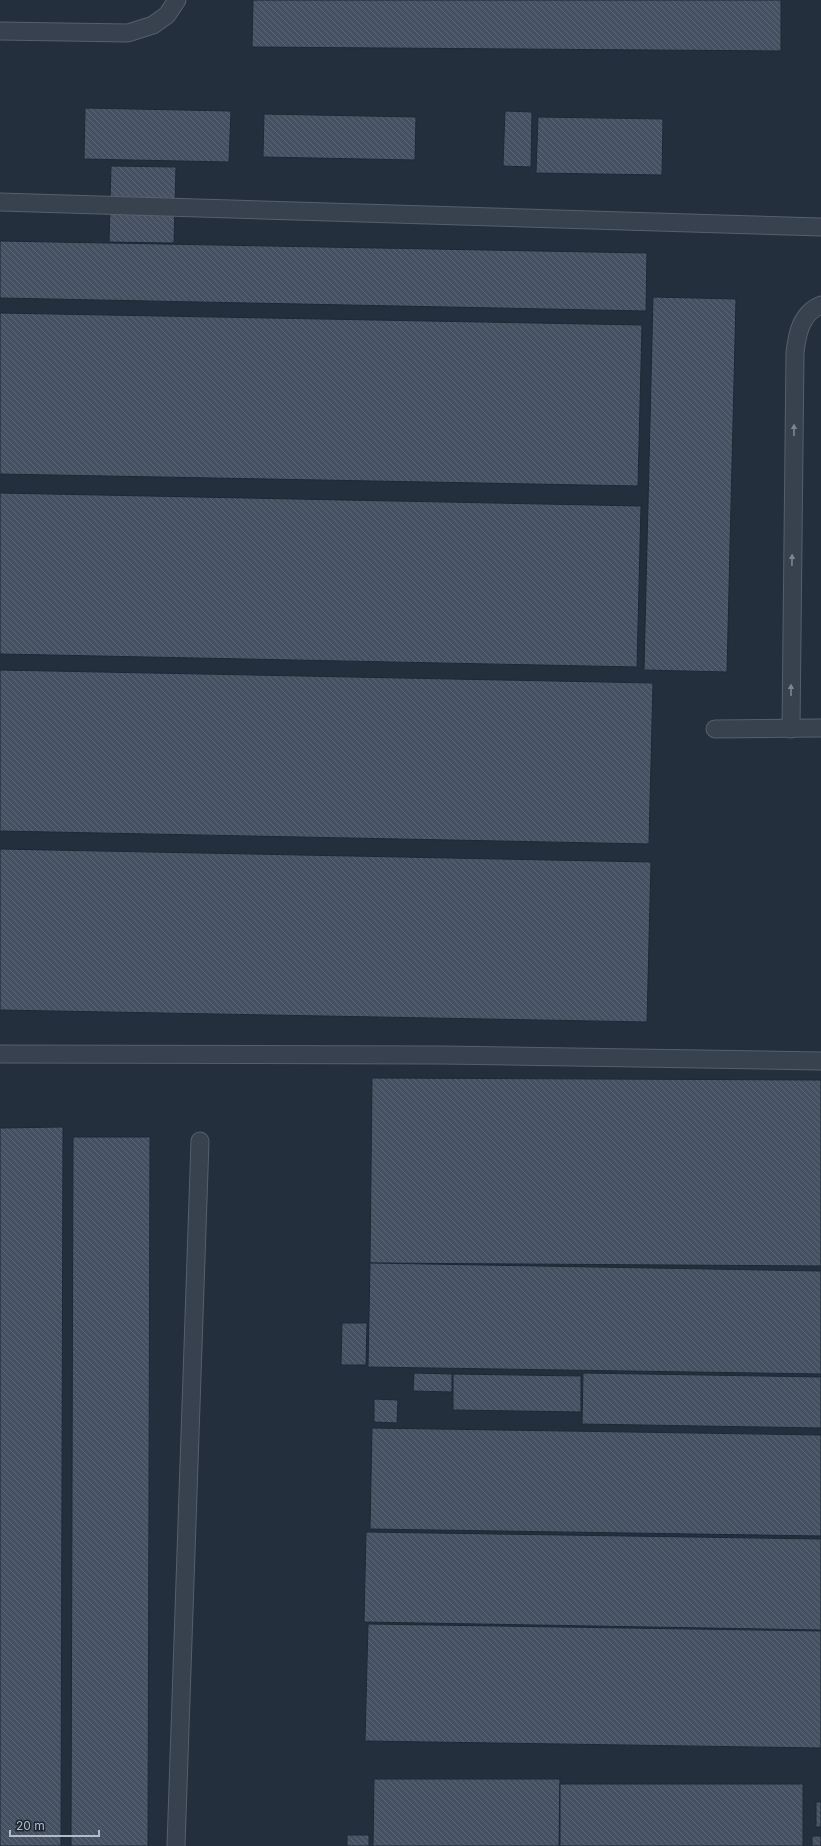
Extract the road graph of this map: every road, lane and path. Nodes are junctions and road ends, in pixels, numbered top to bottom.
1 (177, 0) edge
2 (0, 32) edge
3 (0, 202) edge
4 (821, 227) edge
5 (821, 305) edge
6 (821, 728) edge
7 (714, 729) dead end
8 (791, 729) junction
9 (0, 1054) edge
10 (821, 1061) edge
11 (200, 1141) dead end
12 (176, 1846) edge

1 - 2 lane
3 - 4 lane
8 -> 5 lane
6 - 8 lane
7 - 8 lane
9 - 10 lane
11 - 12 lane

